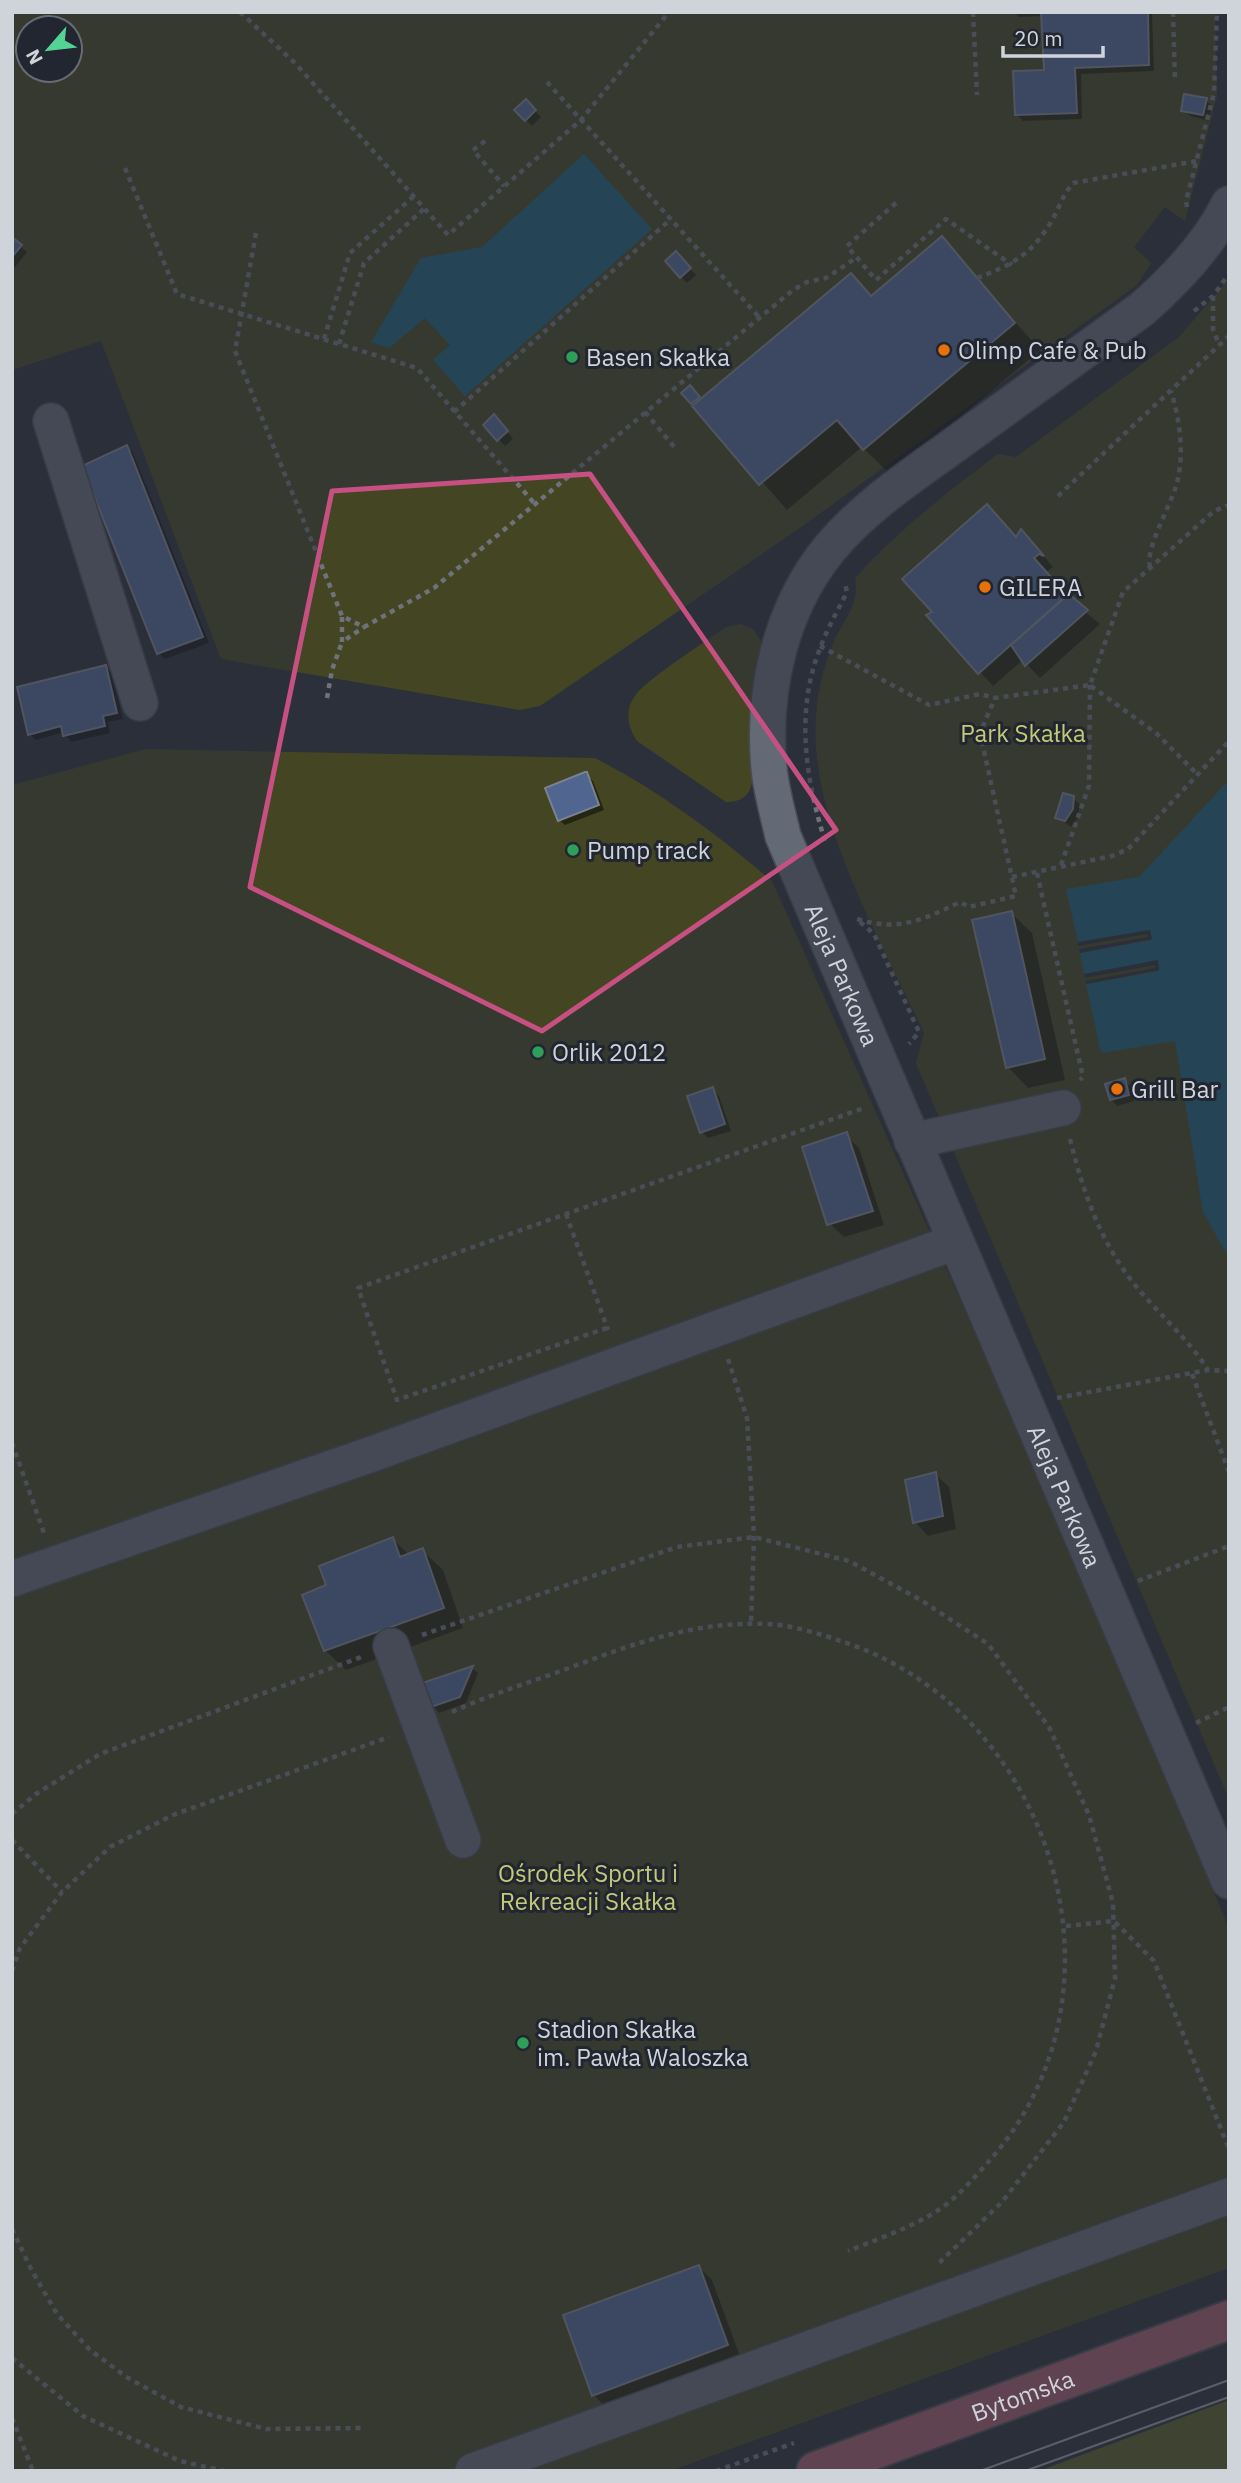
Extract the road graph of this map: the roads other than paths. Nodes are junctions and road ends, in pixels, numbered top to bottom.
1 (1229, 204) edge
2 (51, 421) dead end
3 (140, 703) dead end
4 (1063, 1108) road end
5 (912, 1141) junction
6 (955, 1242) junction
7 (12, 1579) edge
8 (391, 1646) road end
9 (464, 1840) dead end
10 (1229, 1881) edge
11 (1229, 2196) edge
12 (1229, 2320) edge
13 (473, 2471) edge
14 (816, 2471) edge

1 - 5 street, Aleja Parkowa
2 - 3 street
4 - 5 street
5 - 6 street, Aleja Parkowa
6 - 7 street
6 - 10 street, Aleja Parkowa
8 - 9 street
11 - 13 street
12 - 14 main road, Bytomska

